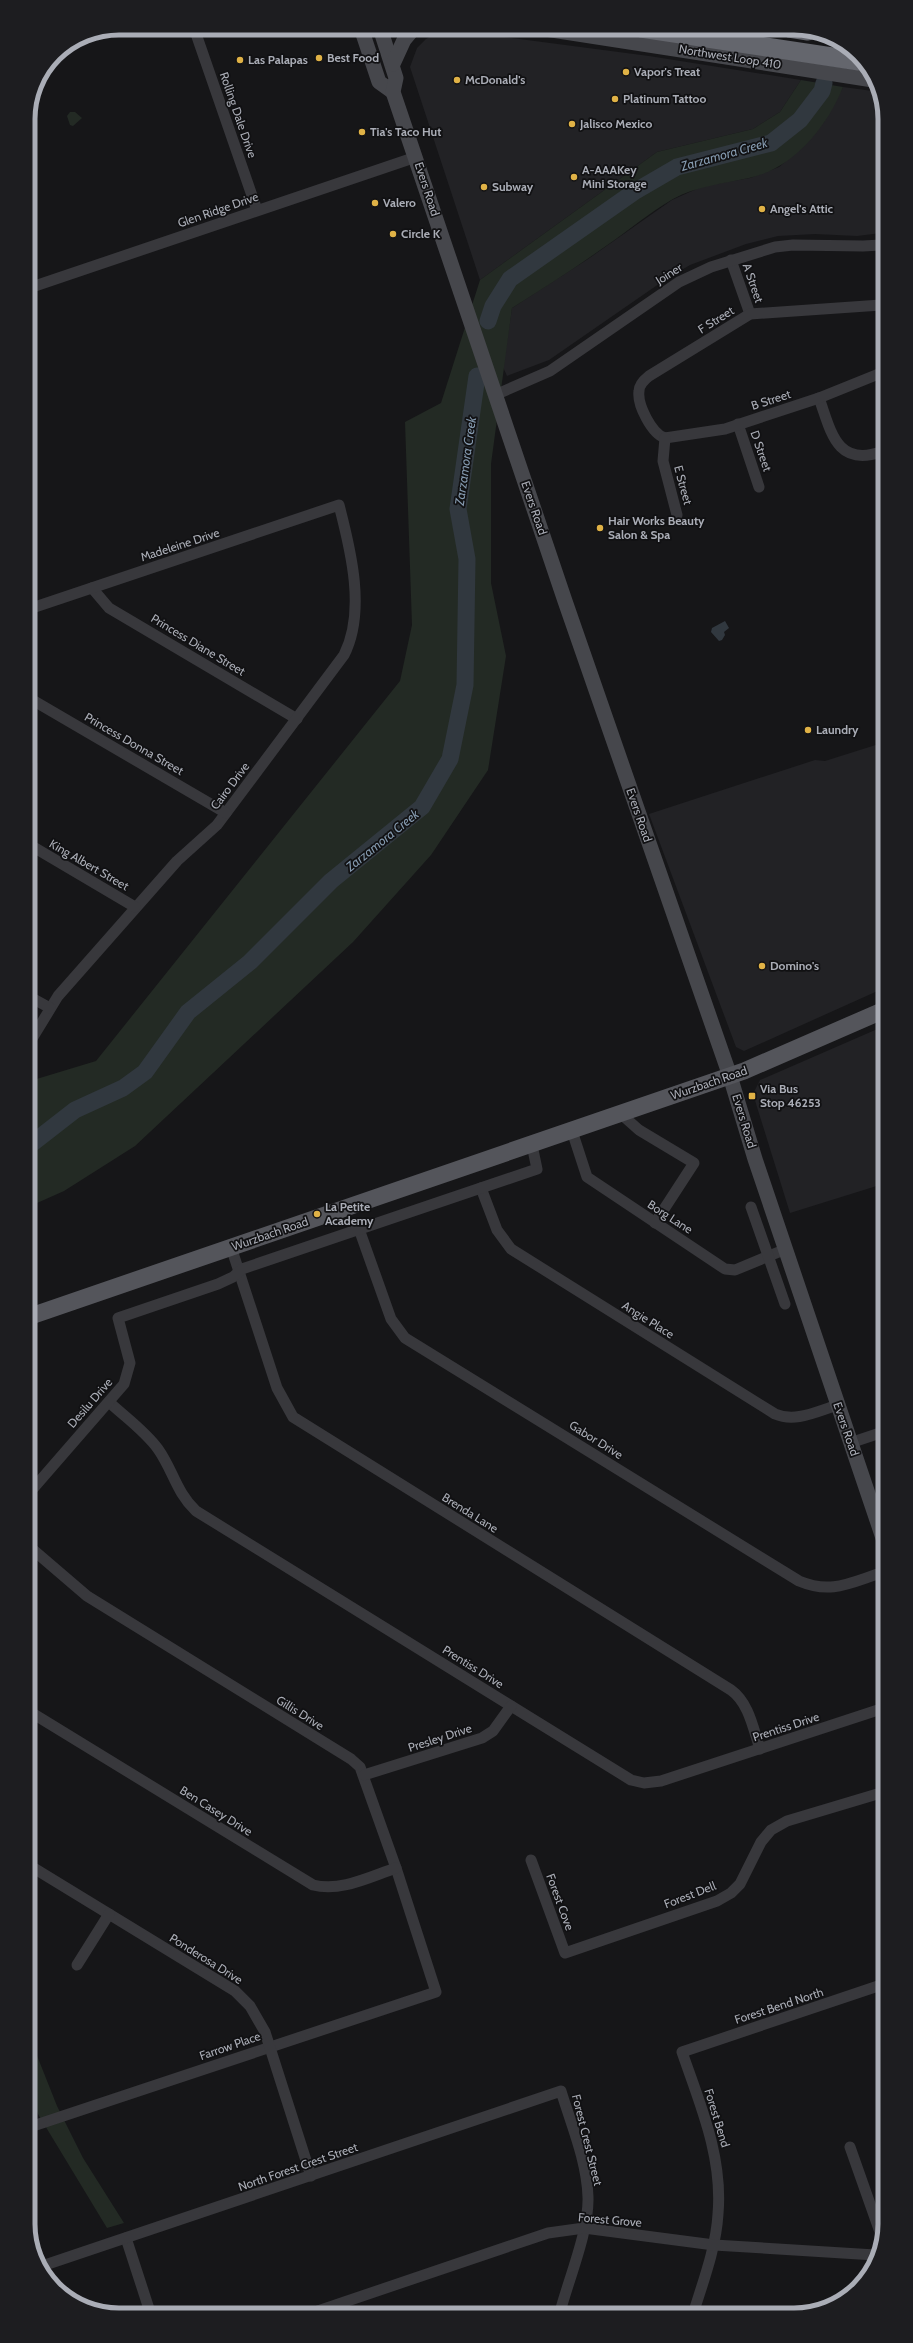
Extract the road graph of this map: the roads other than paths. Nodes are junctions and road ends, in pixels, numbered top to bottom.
1 (196, 35) edge
2 (362, 35) edge
3 (383, 35) edge
4 (408, 35) edge
5 (584, 35) edge
6 (687, 35) edge
7 (735, 35) edge
8 (853, 60) edge
9 (393, 64) junction
10 (858, 65) edge
11 (868, 79) edge
12 (393, 92) junction
13 (416, 157) junction
14 (258, 210) junction
15 (878, 245) edge
16 (731, 260) junction
17 (35, 286) edge
18 (878, 305) edge
19 (750, 314) junction
20 (878, 374) edge
21 (495, 395) junction
22 (819, 398) junction
23 (738, 424) junction
24 (665, 438) junction
25 (878, 453) edge
26 (759, 487) dead end
27 (340, 505) joint
28 (677, 515) dead end
29 (92, 588) junction
30 (35, 607) edge
31 (35, 702) edge
32 (297, 719) junction
33 (226, 813) junction
34 (35, 848) edge
35 (136, 907) junction
36 (35, 1000) edge
37 (50, 1008) junction
38 (878, 1013) edge
39 (35, 1034) edge
40 (730, 1076) junction
41 (621, 1114) junction
42 (572, 1131) junction
43 (532, 1145) junction
44 (481, 1188) junction
45 (751, 1207) dead end
46 (655, 1223) junction
47 (359, 1229) junction
48 (231, 1247) junction
49 (786, 1249) junction
50 (768, 1255) junction
51 (239, 1270) junction
52 (785, 1304) dead end
53 (35, 1314) edge
54 (118, 1318) joint
55 (109, 1402) junction
56 (838, 1405) junction
57 (878, 1434) edge
58 (850, 1443) junction
59 (35, 1486) edge
60 (878, 1521) edge
61 (35, 1551) edge
62 (878, 1574) edge
63 (511, 1706) junction
64 (878, 1710) edge
65 (35, 1715) edge
66 (760, 1749) junction
67 (364, 1775) junction
68 (878, 1794) edge
69 (531, 1860) dead end
70 (396, 1868) junction
71 (35, 1869) edge
72 (109, 1914) junction
73 (564, 1953) joint
74 (77, 1965) dead end
75 (878, 1986) edge
76 (436, 1992) joint
77 (270, 2046) junction
78 (682, 2052) joint
79 (561, 2090) joint
80 (35, 2125) edge
81 (850, 2146) dead end
82 (312, 2176) junction
83 (878, 2226) edge
84 (584, 2228) junction
85 (126, 2238) junction
86 (714, 2245) junction
87 (872, 2255) edge
88 (46, 2265) edge
89 (150, 2308) edge
90 (326, 2308) edge
91 (561, 2308) edge
92 (695, 2308) edge

1 - 14 street, Rolling Dale Drive
2 - 12 main road
3 - 9 main road, Evers Road
4 - 9 main road
5 - 11 main road, Northwest Loop 410
6 - 8 highway, bridge
7 - 10 highway
9 - 12 main road, Evers Road
12 - 13 main road, Evers Road
13 - 14 street, Glen Ridge Drive
13 - 21 main road, Evers Road
14 - 17 street, Glen Ridge Drive
15 - 16 street, Joiner
16 - 19 street, A Street
16 - 21 street, Joiner
18 - 19 street, F Street
19 - 24 street, F Street
20 - 22 street, B Street
21 - 40 main road, Evers Road
22 - 23 street, B Street
22 - 25 street
23 - 24 street, B Street
23 - 26 street, D Street
24 - 28 street, E Street
27 - 29 street, Madeleine Drive
27 - 32 street, Cairo Drive
29 - 30 street, Madeleine Drive
29 - 32 street, Princess Diane Street
31 - 33 street, Princess Donna Street
32 - 33 street, Cairo Drive
33 - 35 street, Cairo Drive
34 - 35 street, King Albert Street
35 - 37 street, Cairo Drive
36 - 37 street
37 - 39 street, Cairo Drive
38 - 40 main road, Wurzbach Road
40 - 41 main road, Wurzbach Road
40 - 49 main road, Evers Road
41 - 42 main road, Wurzbach Road
41 - 46 street
42 - 43 main road, Wurzbach Road
42 - 46 street, Borg Lane
43 - 44 street, Wurzbach Road
43 - 48 main road, Wurzbach Road
44 - 47 street, Wurzbach Road
44 - 56 street, Angie Place
45 - 50 street
46 - 50 street, Borg Lane
47 - 51 street, Wurzbach Road
47 - 62 street, Gabor Drive
48 - 51 street, Brenda Lane
48 - 53 main road, Wurzbach Road
49 - 50 street, Borg Lane
49 - 56 main road, Evers Road
50 - 52 street
51 - 54 street, Wurzbach Road
51 - 66 street, Brenda Lane
54 - 55 street, Desilu Drive
55 - 59 street, Desilu Drive
55 - 63 street, Prentiss Drive
56 - 58 main road, Evers Road
57 - 58 street
58 - 60 main road, Evers Road
61 - 67 street, Gillis Drive
63 - 66 street, Prentiss Drive
63 - 67 street, Presley Drive
64 - 66 street, Prentiss Drive
65 - 70 street, Ben Casey Drive
67 - 70 street, Gillis Drive
68 - 73 street, Forest Dell
69 - 73 street, Forest Cove
70 - 76 street, Gillis Drive
71 - 72 street, Ponderosa Drive
72 - 74 street
72 - 77 street, Ponderosa Drive
75 - 78 street, Forest Bend North
76 - 77 street, Farrow Place
77 - 80 street, Farrow Place
77 - 82 street, Ponderosa Drive
78 - 86 street, Forest Bend
79 - 82 street, North Forest Crest Street
79 - 84 street, Forest Crest Street
81 - 83 street
82 - 85 street, North Forest Crest Street
84 - 86 street, Forest Grove
84 - 90 street, Forest Grove
84 - 91 street, Forest Crest Street
85 - 88 street, North Forest Crest Street
85 - 89 street
86 - 87 street, Forest Grove
86 - 92 street, Forest Bend

